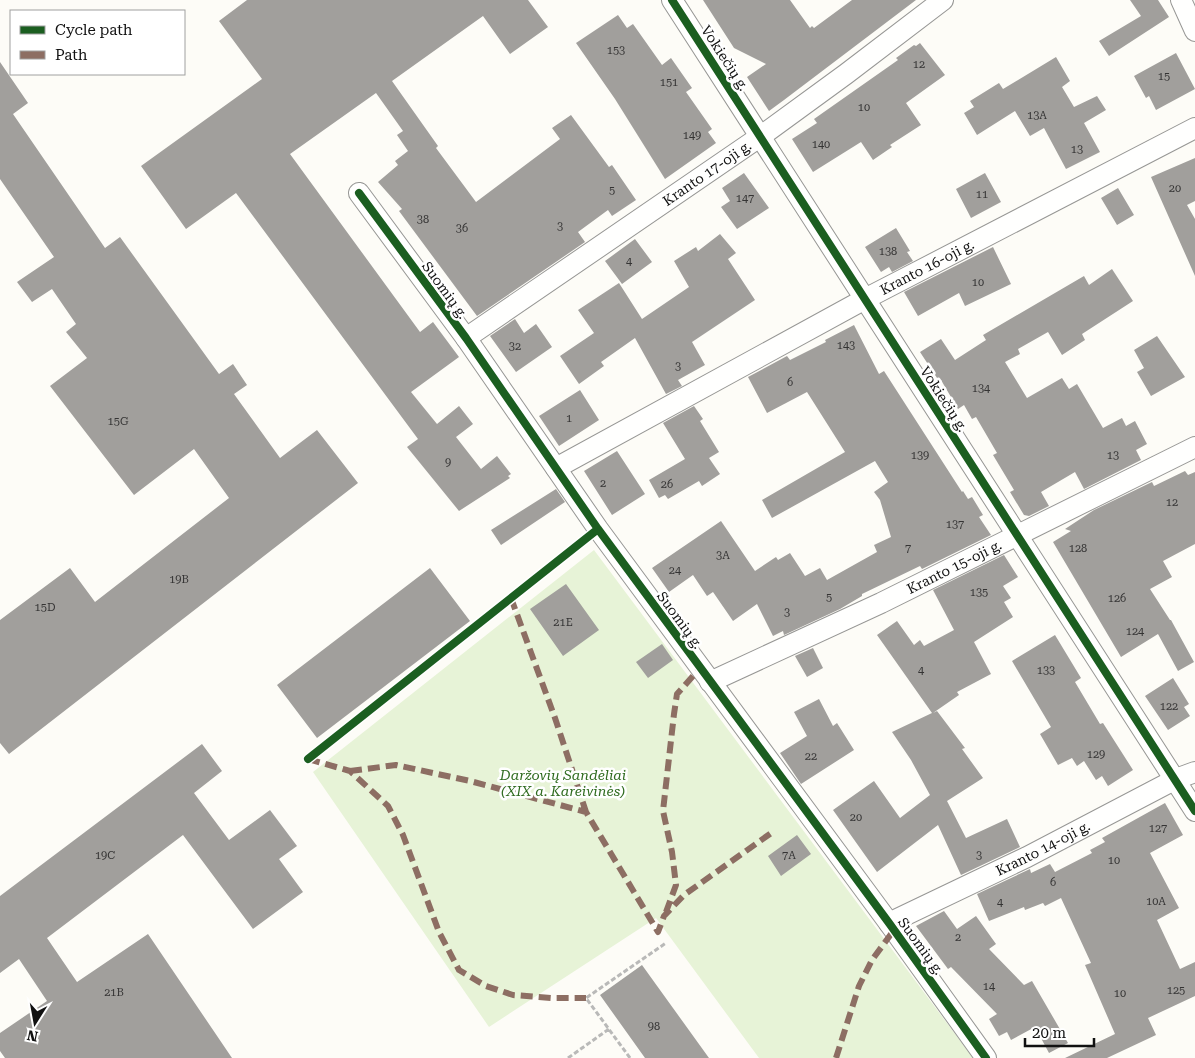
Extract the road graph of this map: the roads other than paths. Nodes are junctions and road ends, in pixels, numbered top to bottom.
1 (672, 0) edge
2 (943, 0) edge
3 (1181, 0) edge
4 (1195, 31) edge
5 (1195, 128) edge
6 (761, 136) junction
7 (359, 193) dead end
8 (865, 300) junction
9 (466, 338) junction
10 (1195, 447) edge
11 (556, 468) junction
12 (1018, 536) junction
13 (710, 682) junction
14 (1195, 772) edge
15 (1176, 779) junction
16 (1195, 811) edge
17 (889, 923) junction
18 (986, 1058) edge

1 - 6 street, Vokiečių g.
2 - 6 street, Kranto 17-oji g.
3 - 4 street
5 - 8 street, Kranto 16-oji g.
6 - 8 street, Vokiečių g.
6 - 9 street, Kranto 17-oji g.
7 - 9 street, Suomių g.
8 - 11 street, Kranto 16-oji g.
8 - 12 street, Vokiečių g.
9 - 11 street, Suomių g.
10 - 12 street, Kranto 15-oji g.
11 - 13 street, Suomių g.
12 - 13 street, Kranto 15-oji g.
12 - 15 street, Vokiečių g.
13 - 17 street, Suomių g.
14 - 15 street, Kranto 14-oji g.
15 - 16 street, Vokiečių g.
15 - 17 street, Kranto 14-oji g.
17 - 18 street, Suomių g.

